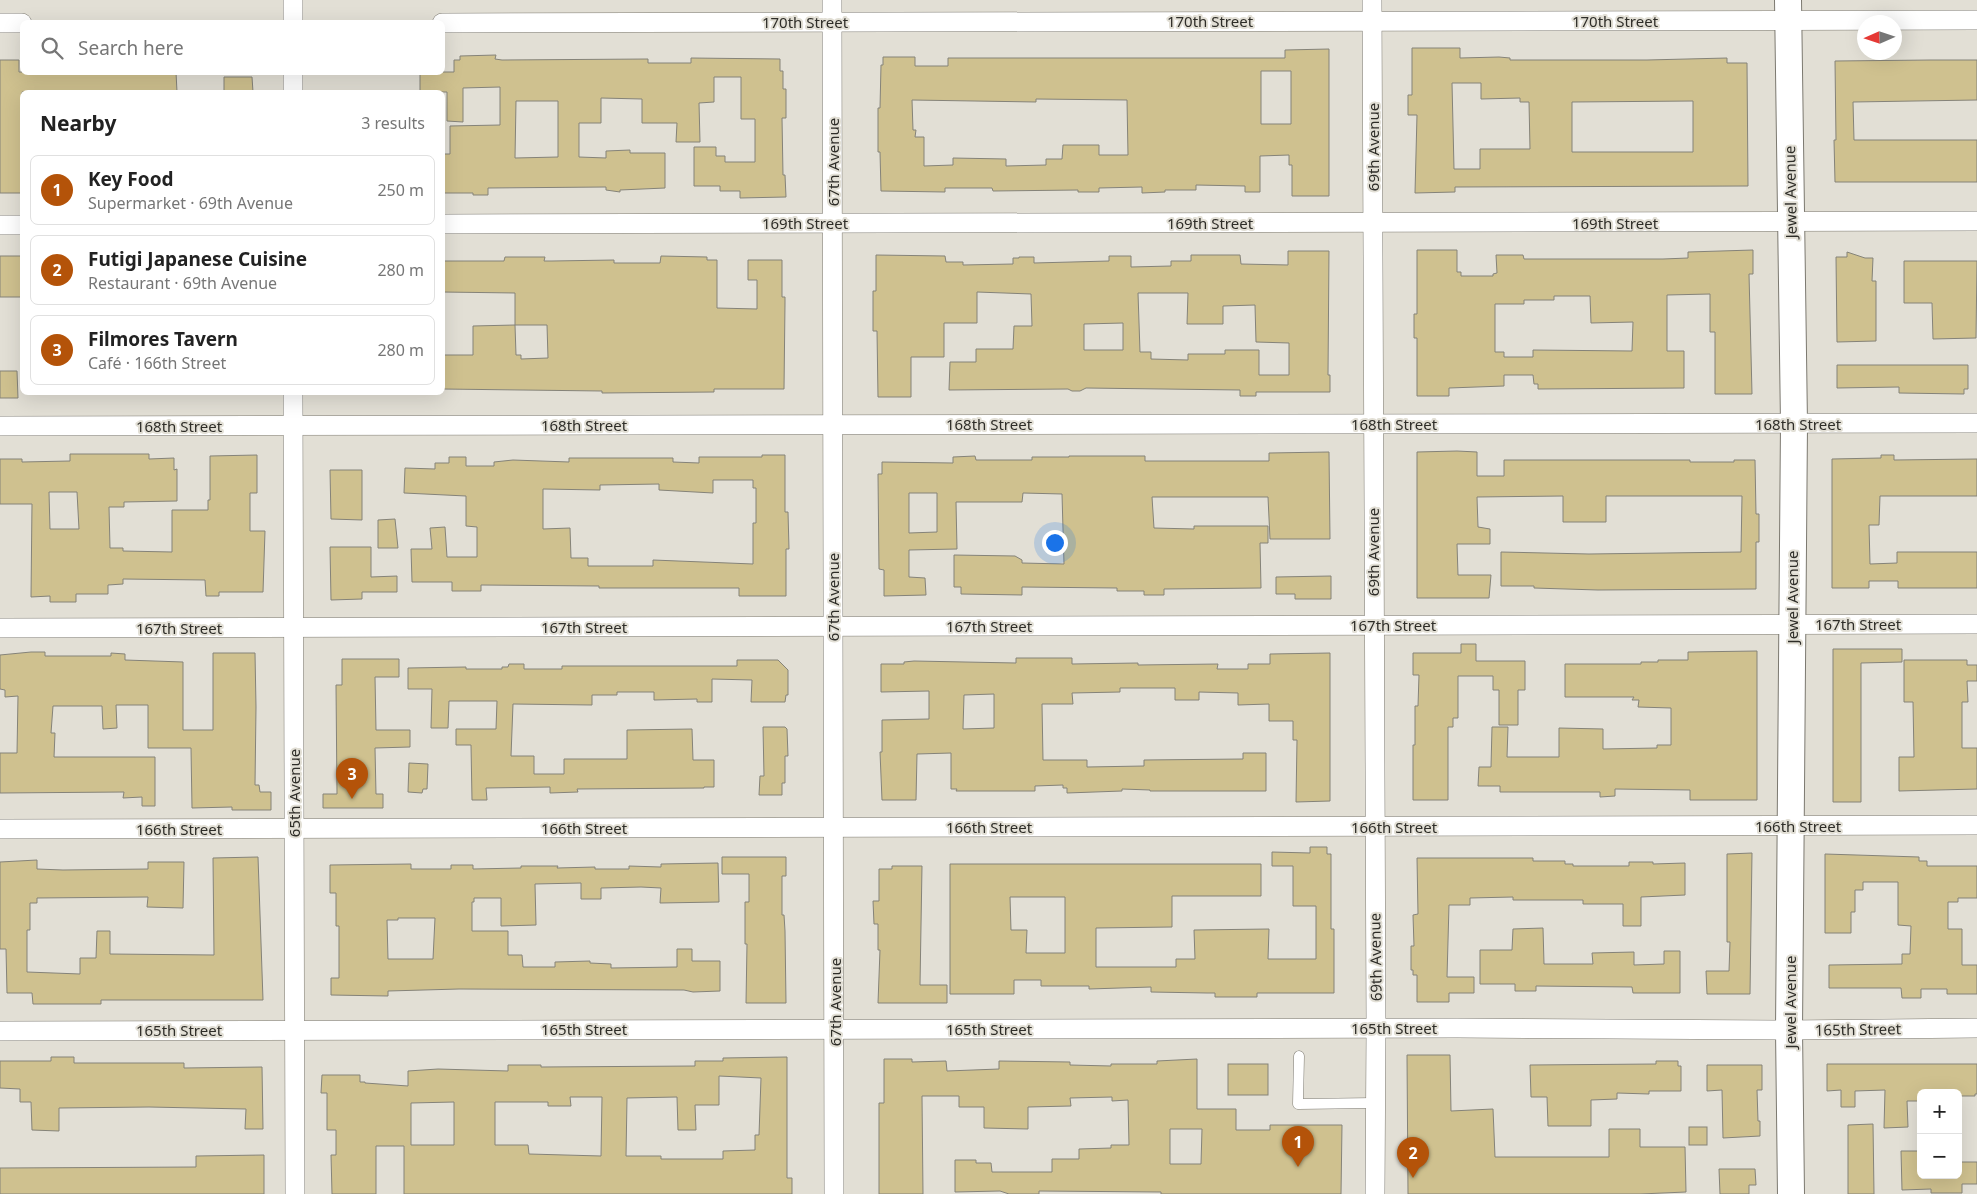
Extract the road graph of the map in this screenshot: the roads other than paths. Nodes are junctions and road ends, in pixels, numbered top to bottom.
1 (293, 0) edge
2 (832, 0) edge
3 (1372, 0) edge
4 (1788, 11) edge
5 (293, 20) edge
6 (1977, 20) edge
7 (1372, 21) junction
8 (832, 22) junction
9 (0, 23) edge
10 (20, 23) edge
11 (445, 23) edge
12 (293, 75) edge
13 (293, 90) edge
14 (1977, 221) edge
15 (1790, 222) junction
16 (833, 223) junction
17 (1373, 223) junction
18 (0, 224) edge
19 (20, 224) edge
20 (445, 224) edge
21 (293, 395) edge
22 (1977, 423) edge
23 (833, 424) junction
24 (1373, 424) junction
25 (1794, 424) junction
26 (0, 426) edge
27 (294, 426) junction
28 (1977, 624) edge
29 (1374, 625) junction
30 (1792, 625) junction
31 (294, 627) junction
32 (833, 627) junction
33 (0, 628) edge
34 (1977, 825) edge
35 (1791, 826) junction
36 (834, 827) junction
37 (1374, 827) junction
38 (0, 829) edge
39 (294, 829) junction
40 (1376, 1028) junction
41 (1977, 1028) edge
42 (295, 1029) junction
43 (835, 1029) junction
44 (0, 1030) edge
45 (1789, 1030) junction
46 (1299, 1056) dead end
47 (1375, 1103) junction
48 (295, 1194) edge
49 (834, 1194) edge
50 (1375, 1194) edge
51 (1791, 1194) edge

1 - 5 street
2 - 8 street, 67th Avenue
3 - 7 street, 69th Avenue
4 - 6 street, 170th Street
4 - 7 street, 170th Street
4 - 15 street, Jewel Avenue
7 - 8 street, 170th Street
7 - 17 street, 69th Avenue
8 - 11 street, 170th Street
8 - 16 street, 67th Avenue
9 - 10 street
12 - 13 street
14 - 15 street, 169th Street
15 - 17 street, 169th Street
15 - 25 street, Jewel Avenue
16 - 17 street, 169th Street
16 - 20 street, 169th Street
16 - 23 street, 67th Avenue
17 - 24 street, 69th Avenue
18 - 19 street
21 - 27 street, 65th Avenue
22 - 25 street, 168th Street
23 - 24 street, 168th Street
23 - 27 street, 168th Street
23 - 32 street, 67th Avenue
24 - 25 street, 168th Street
24 - 29 street, 69th Avenue
25 - 30 street, Jewel Avenue
26 - 27 street, 168th Street
27 - 31 street, 65th Avenue
28 - 30 street, 167th Street
29 - 30 street, 167th Street
29 - 32 street, 167th Street
29 - 37 street, 69th Avenue
30 - 35 street, Jewel Avenue
31 - 32 street, 167th Street
31 - 33 street, 167th Street
31 - 39 street, 65th Avenue
32 - 36 street, 67th Avenue
34 - 35 street, 166th Street
35 - 37 street, 166th Street
35 - 45 street, Jewel Avenue
36 - 37 street, 166th Street
36 - 39 street, 166th Street
36 - 43 street, 67th Avenue
37 - 40 street, 69th Avenue
38 - 39 street, 166th Street
39 - 42 street, 65th Avenue
40 - 43 street, 165th Street
40 - 45 street, 165th Street
40 - 47 street, 69th Avenue
41 - 45 street, 165th Street
42 - 43 street, 165th Street
42 - 44 street, 165th Street
42 - 48 street, 65th Avenue
43 - 49 street, 67th Avenue
45 - 51 street, Jewel Avenue
46 - 47 lane
47 - 50 street, 69th Avenue

